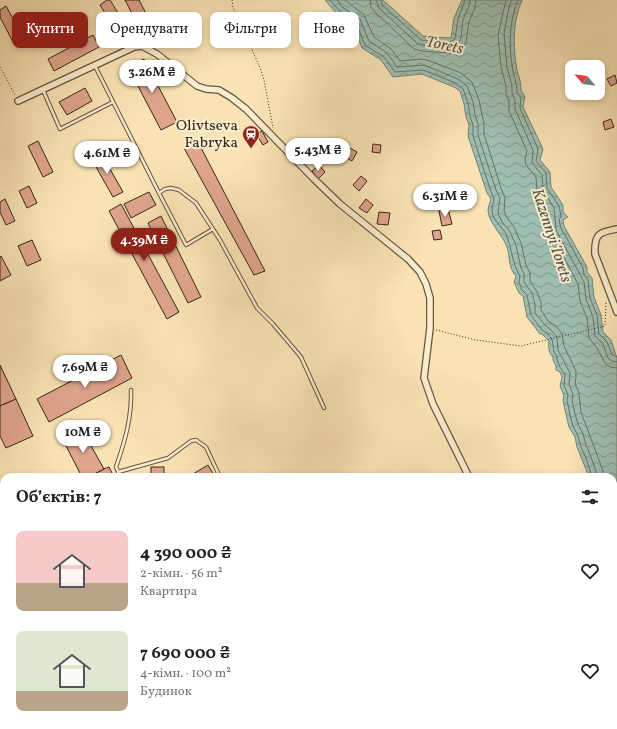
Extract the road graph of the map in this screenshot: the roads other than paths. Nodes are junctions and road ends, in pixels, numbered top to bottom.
1 (94, 66) junction
2 (42, 90) junction
3 (18, 101) road end
4 (113, 102) junction
5 (159, 193) junction
6 (213, 229) junction
7 (617, 229) edge
8 (617, 312) edge
9 (131, 390) dead end
10 (324, 408) dead end
11 (118, 472) joint
12 (218, 473) edge
13 (467, 473) edge

1 - 2 street
1 - 4 lane
1 - 13 street
2 - 3 street
2 - 4 lane
4 - 5 lane
5 - 6 lane
5 - 6 lane
6 - 10 lane
7 - 8 street
9 - 11 lane
11 - 12 lane

